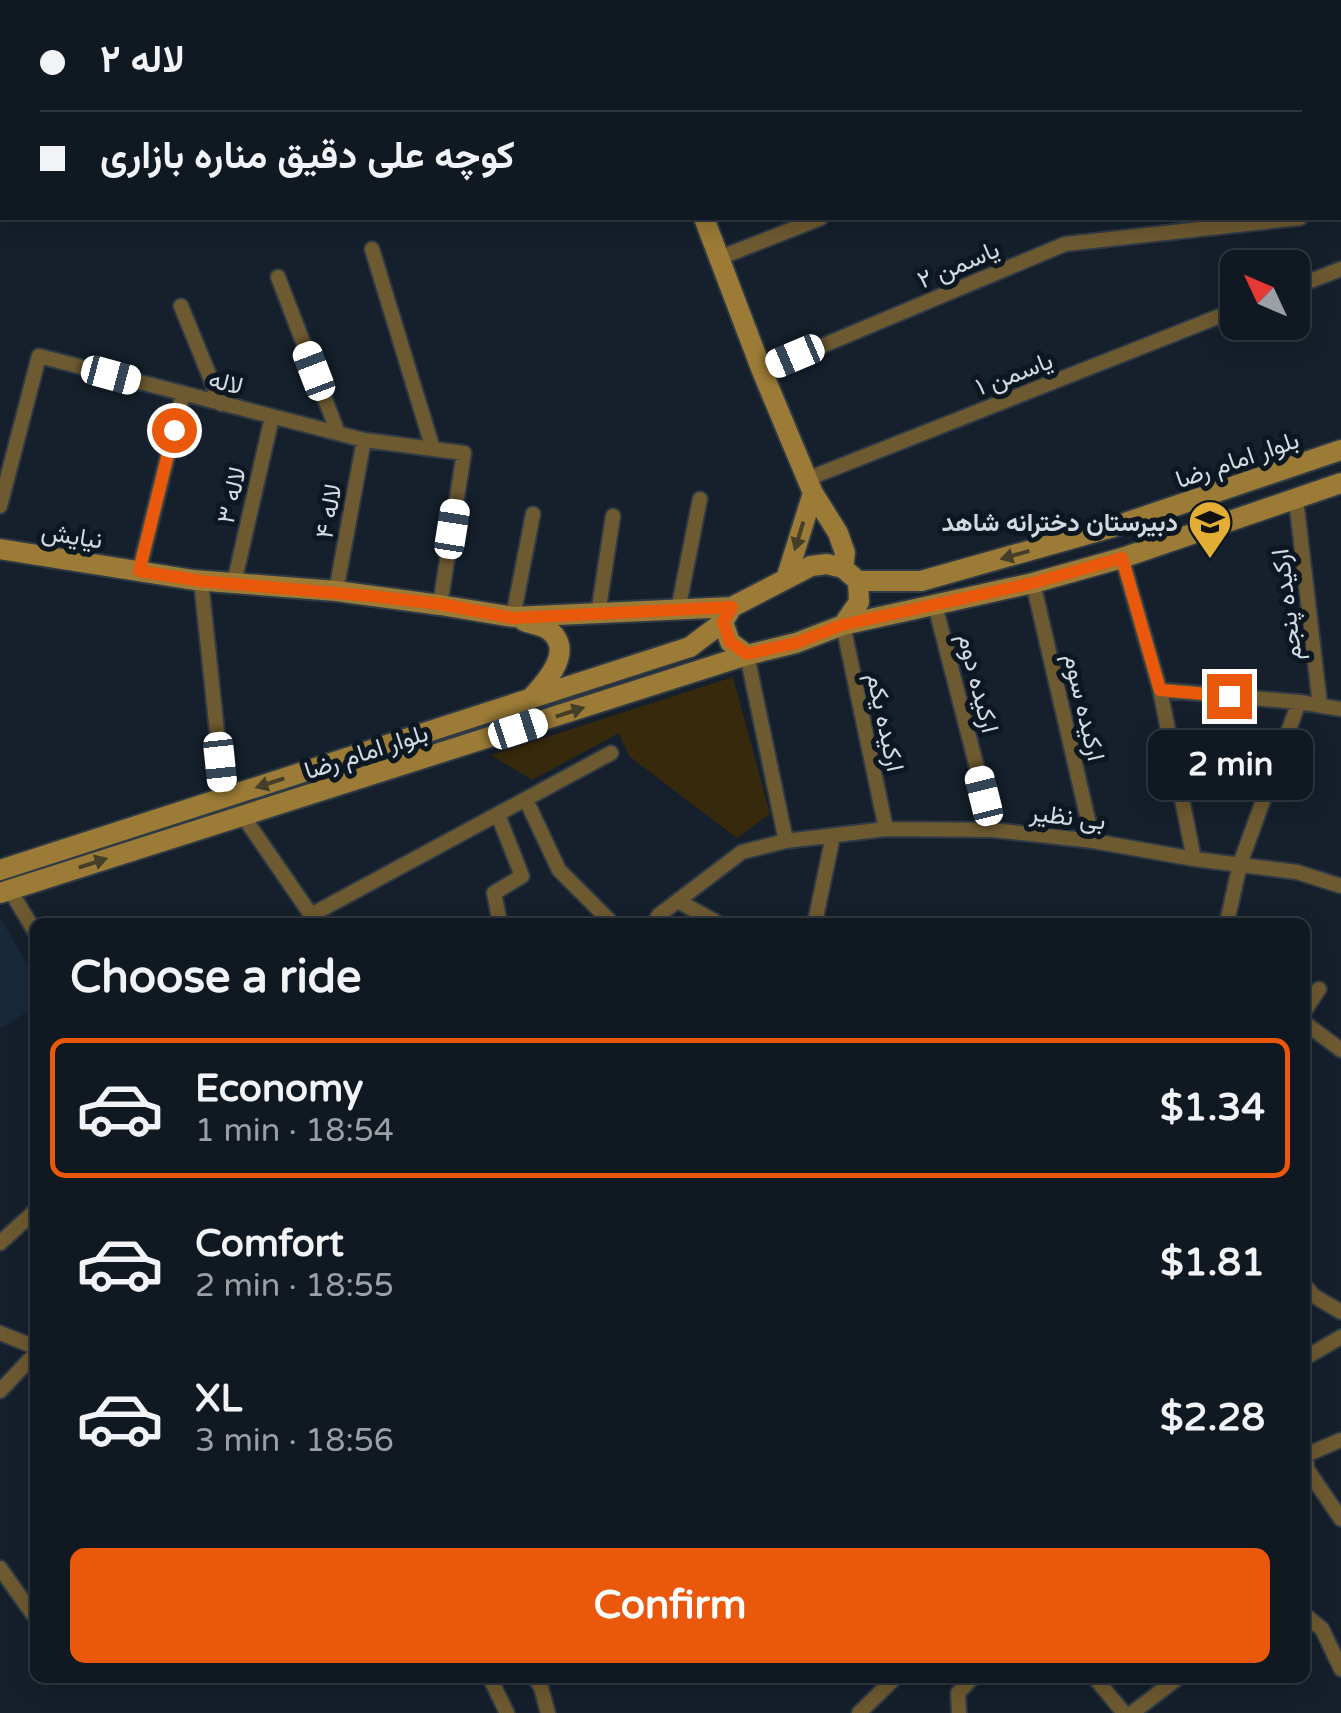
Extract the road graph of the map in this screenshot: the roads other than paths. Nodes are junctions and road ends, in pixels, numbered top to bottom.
1 (705, 220) edge
2 (816, 220) edge
3 (1243, 221) edge
4 (372, 249) dead end
5 (719, 258) junction
6 (1341, 268) edge
7 (278, 277) dead end
8 (1310, 281) edge
9 (181, 306) dead end
10 (1220, 316) edge
11 (762, 371) junction
12 (183, 394) junction
13 (221, 404) junction
14 (272, 417) junction
15 (338, 433) junction
16 (364, 440) junction
17 (432, 449) junction
18 (1341, 450) edge
19 (1341, 484) edge
20 (810, 486) junction
21 (700, 499) dead end
22 (1296, 499) junction
23 (0, 506) edge
24 (533, 514) dead end
25 (612, 516) dead end
26 (0, 549) edge
27 (1122, 558) junction
28 (139, 571) junction
29 (851, 575) junction
30 (786, 579) junction
31 (201, 581) junction
32 (234, 583) junction
33 (1033, 583) junction
34 (336, 592) junction
35 (440, 604) junction
36 (936, 605) junction
37 (678, 610) junction
38 (598, 614) junction
39 (727, 615) junction
40 (513, 618) junction
41 (842, 625) junction
42 (747, 654) junction
43 (1160, 690) junction
44 (532, 698) junction
45 (1299, 702) junction
46 (1320, 706) junction
47 (1341, 709) edge
48 (611, 753) dead end
49 (224, 798) junction
50 (526, 800) junction
51 (498, 815) junction
52 (243, 816) junction
53 (886, 829) junction
54 (992, 830) junction
55 (833, 836) junction
56 (786, 841) junction
57 (1093, 841) junction
58 (1194, 859) junction
59 (1240, 864) junction
60 (0, 870) edge
61 (1341, 886) edge
62 (5, 891) edge
63 (678, 900) junction
64 (313, 918) edge
65 (316, 918) edge
66 (499, 918) dead end
67 (606, 918) edge
68 (658, 918) edge
69 (709, 918) edge
70 (816, 918) edge
71 (1228, 918) edge
72 (30, 925) edge
73 (1319, 989) dead end
74 (1310, 1002) edge
75 (1310, 1026) edge
76 (1341, 1050) edge
77 (30, 1216) edge
78 (0, 1242) edge
79 (1310, 1292) edge
80 (1341, 1312) edge
81 (0, 1334) edge
82 (1341, 1336) edge
83 (30, 1348) edge
84 (1310, 1355) edge
85 (30, 1356) edge
86 (0, 1391) edge
87 (1341, 1440) edge
88 (1310, 1453) edge
89 (1310, 1473) edge
90 (1341, 1519) edge
91 (0, 1568) edge
92 (30, 1611) edge
93 (1310, 1619) edge
94 (1341, 1669) edge
95 (492, 1683) edge
96 (538, 1683) edge
97 (890, 1683) edge
98 (968, 1683) edge
99 (1100, 1683) edge
100 (1171, 1683) edge
101 (507, 1713) edge
102 (548, 1713) edge
103 (860, 1713) edge
104 (958, 1713) edge
105 (1124, 1713) edge
106 (1132, 1713) edge

1 - 5 main road
2 - 5 street
3 - 11 street, یاسمن ۲
4 - 17 street
5 - 11 main road
6 - 8 street
7 - 15 street
9 - 13 street
10 - 20 street, یاسمن ۱
11 - 20 main road
12 - 13 street, لاله
12 - 23 street, لاله
12 - 28 street
13 - 14 street, لاله
14 - 15 street, لاله
14 - 32 street, لاله ۳
15 - 16 street, لاله
16 - 17 street, لاله
16 - 34 street, لاله ۴
17 - 35 street, لاله
18 -> 29 main road, بلوار امام رضا
19 - 22 main road
20 - 29 main road
20 -> 30 main road
21 - 37 street
22 - 27 main road
22 - 46 street, ارکیده پنجم
24 - 40 street
25 - 38 street
26 - 28 main road, نیایش
27 - 33 main road
27 - 43 street
28 - 31 main road, نیایش
29 - 30 main road, بلوار امام رضا
29 - 41 main road
30 - 39 main road, بلوار امام رضا
31 - 32 main road, نیایش
31 - 49 street
32 - 34 main road, نیایش
33 - 36 main road
33 - 57 street, ارکیده سوم
34 - 35 main road, نیایش
35 - 40 main road, نیایش
36 - 41 main road
36 - 54 street, ارکیده دوم
37 - 38 main road, نیایش
37 - 39 main road, نیایش
38 - 40 main road, نیایش
39 - 42 main road
39 - 44 main road, بلوار امام رضا
40 - 44 main road
41 - 42 main road, بلوار امام رضا
41 - 53 street, ارکیده یکم
52 -> 42 main road, بلوار امام رضا
42 - 56 street
43 - 45 street
43 - 58 street
44 -> 49 main road, بلوار امام رضا
45 - 46 street
45 - 59 street
46 - 47 street
48 - 50 street
49 - 60 main road, بلوار امام رضا
50 - 51 street
50 - 67 street
51 - 65 street
51 - 66 street
62 -> 52 main road, بلوار امام رضا
52 - 64 street
53 - 54 street, بی نظیر
53 - 55 street, بی نظیر
54 - 57 street, بی نظیر
55 - 56 street, بی نظیر
55 - 70 street
56 - 63 street, بی نظیر
57 - 58 street, بی نظیر
58 - 59 street, بی نظیر
59 - 61 street, بی نظیر
59 - 71 street
62 - 72 street
63 - 68 street, بی نظیر
63 - 69 street
73 - 74 street
75 - 76 street
77 - 78 street
79 - 80 street
81 - 83 street
82 - 84 street
85 - 86 street
87 - 88 street
89 - 90 street
91 - 92 street
93 - 94 street
95 - 101 street
96 - 102 street
97 - 103 street
98 - 104 street
99 - 105 street
100 - 106 street

